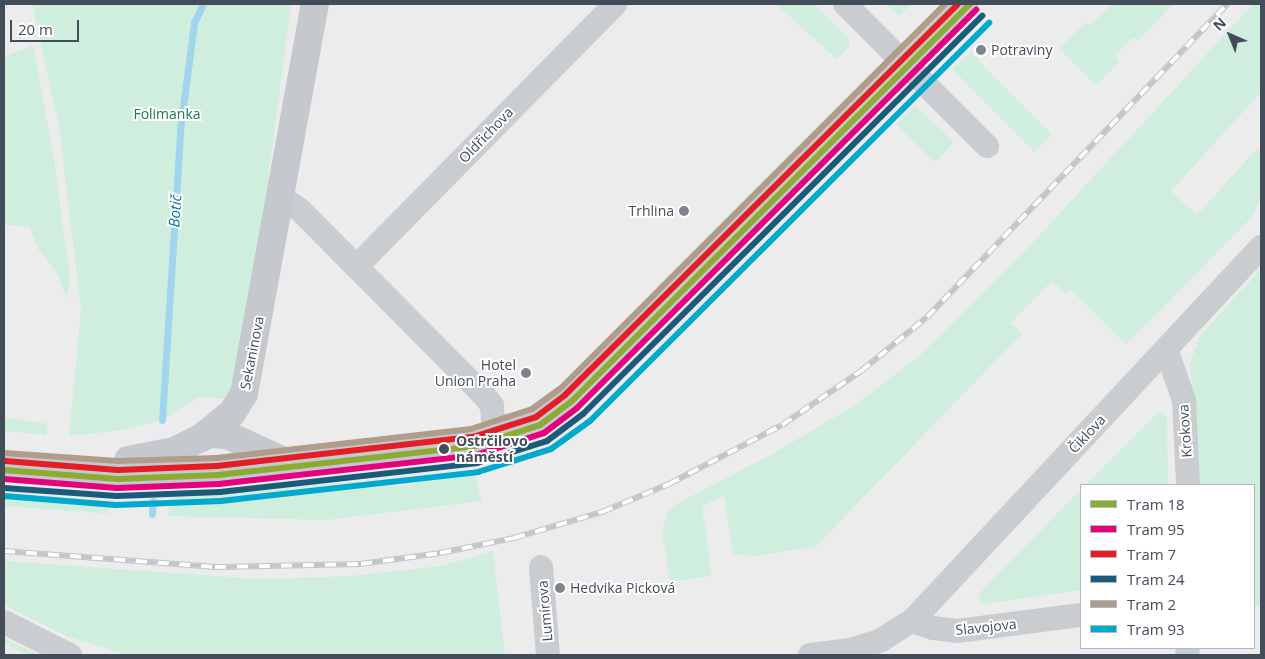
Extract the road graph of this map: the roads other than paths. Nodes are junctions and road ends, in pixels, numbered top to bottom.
1 (315, 4) edge
2 (615, 4) edge
3 (845, 4) edge
4 (964, 4) edge
5 (905, 64) junction
6 (987, 146) dead end
7 (281, 197) junction
8 (1261, 247) edge
9 (356, 267) junction
10 (1166, 349) junction
11 (494, 437) junction
12 (201, 438) junction
13 (288, 461) junction
14 (4, 465) edge
15 (77, 471) junction
16 (1188, 484) edge
17 (541, 567) dead end
18 (1080, 615) edge
19 (912, 620) junction
20 (4, 622) edge
21 (70, 655) edge
22 (548, 655) edge
23 (810, 655) edge

1 - 7 main road, Sekaninova
2 - 9 street, Oldřichova
3 - 5 street
4 - 5 main road
5 - 6 street
5 - 11 main road
7 - 9 street
7 - 12 main road, Sekaninova
8 - 10 street, Čiklova
9 - 11 street
10 - 16 street, Krokova
10 - 19 street, Čiklova
11 - 13 main road
12 - 13 main road
12 - 15 main road, Sekaninova
13 - 15 main road
14 - 15 main road
17 - 22 street, Lumírova
18 - 19 street, Slavojova
19 - 23 street
20 - 21 street

